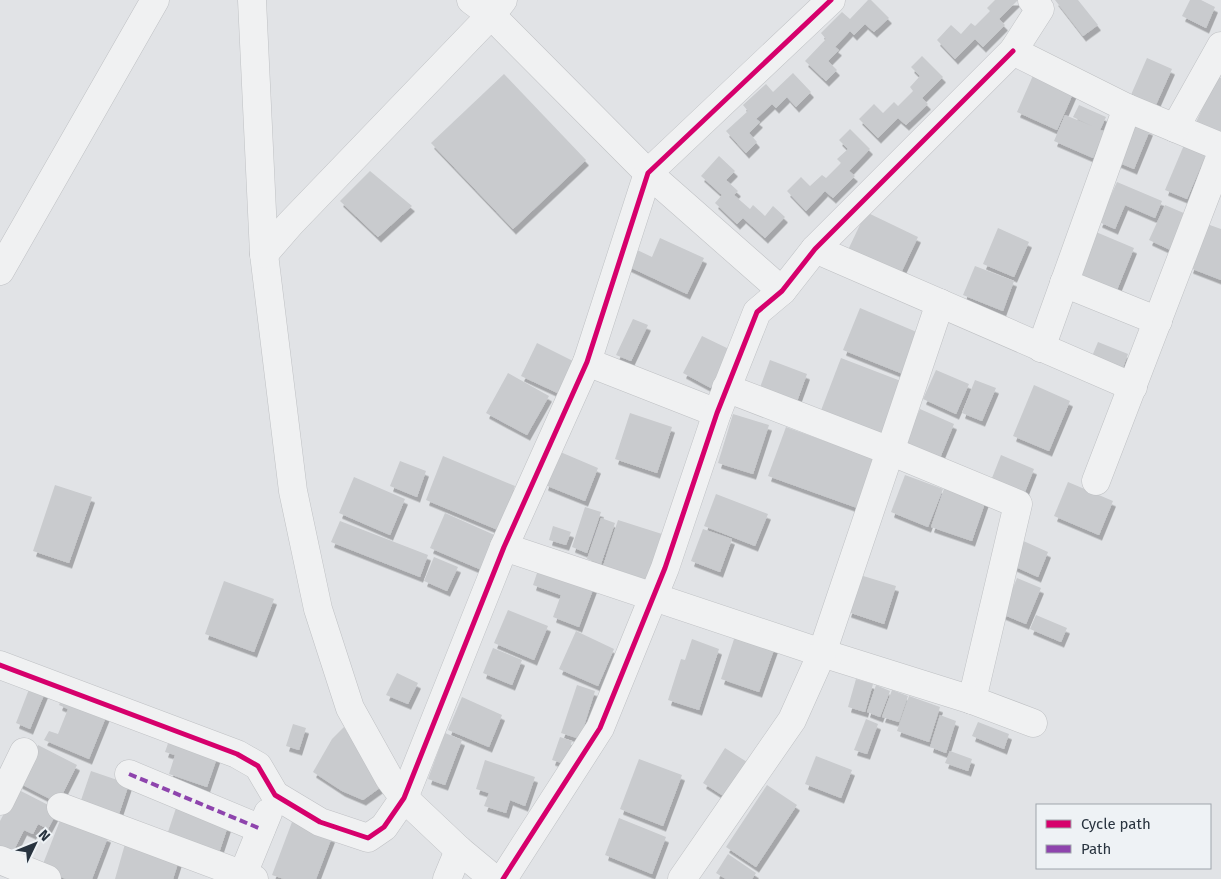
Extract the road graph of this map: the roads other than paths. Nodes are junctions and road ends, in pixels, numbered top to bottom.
1 (155, 0) edge
2 (252, 0) edge
3 (831, 0) edge
4 (1032, 0) edge
5 (488, 5) edge
6 (1221, 46) edge
7 (1013, 51) junction
8 (1127, 108) junction
9 (1175, 128) junction
10 (1221, 147) edge
11 (1221, 155) edge
12 (648, 173) junction
13 (815, 249) junction
14 (264, 254) junction
15 (0, 271) edge
16 (1064, 283) junction
17 (782, 291) junction
18 (940, 303) junction
19 (1158, 321) junction
20 (1041, 348) junction
21 (587, 362) junction
22 (1133, 387) junction
23 (722, 400) junction
24 (890, 451) junction
25 (1096, 481) dead end
26 (504, 546) junction
27 (654, 597) junction
28 (822, 653) junction
29 (0, 665) edge
30 (972, 700) junction
31 (1033, 723) dead end
32 (24, 752) dead end
33 (129, 774) dead end
34 (275, 795) junction
35 (404, 798) junction
36 (0, 801) edge
37 (61, 806) dead end
38 (261, 829) junction
39 (459, 850) junction
40 (0, 860) edge
41 (246, 877) edge
42 (47, 879) edge
43 (447, 879) edge
44 (494, 879) edge
45 (503, 879) edge
46 (682, 879) edge

1 - 15 street
2 - 14 street
3 - 12 street
4 - 7 street
5 - 12 street
5 - 14 street
6 - 9 street
7 - 8 street
7 - 13 street
8 - 9 street
8 - 16 street
9 - 10 street
11 - 19 street
12 - 17 street
12 - 21 street
13 - 17 street
13 - 18 street
14 - 35 street
16 - 19 street
16 - 20 street
17 - 23 street
18 - 20 street
18 - 24 street
19 - 22 street
20 - 22 street
21 - 23 street
21 - 26 street
22 - 25 street
23 - 24 street
23 - 27 street
24 - 28 street
24 - 30 street
26 - 27 street
26 - 35 street
27 - 28 street
27 - 45 street
28 - 30 street
28 - 46 street
29 - 34 street
30 - 31 street
32 - 36 street
33 - 38 street
34 - 35 street
34 - 38 street
35 - 39 street
37 - 41 street
38 - 41 street
39 - 43 street
39 - 44 street
40 - 42 street

